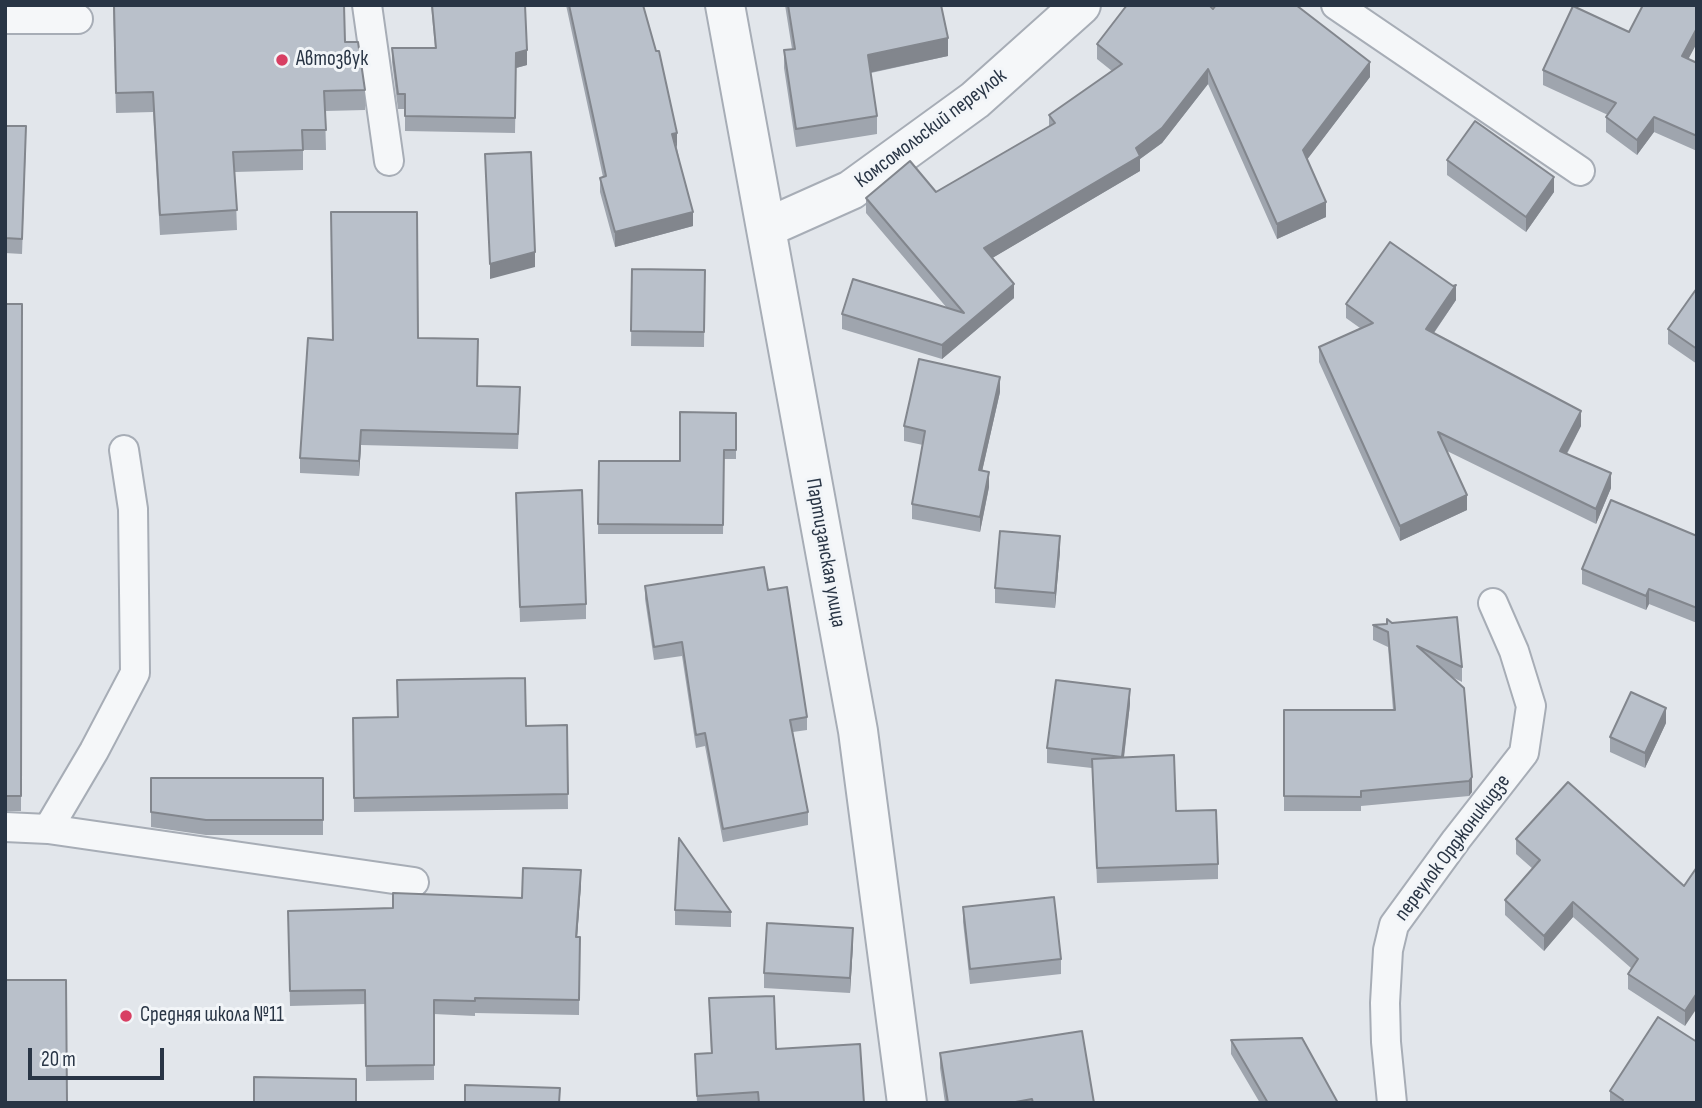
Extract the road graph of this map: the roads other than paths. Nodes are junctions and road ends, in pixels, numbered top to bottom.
1 (367, 5) edge
2 (725, 5) edge
3 (1081, 5) edge
4 (1336, 5) edge
5 (5, 19) edge
6 (78, 19) dead end
7 (388, 161) dead end
8 (1580, 171) dead end
9 (766, 228) junction
10 (124, 450) dead end
11 (1493, 603) dead end
12 (5, 827) edge
13 (48, 829) junction
14 (414, 882) dead end
15 (907, 1103) edge
16 (1392, 1103) edge

1 - 7 lane
2 - 9 street, Партизанская улица
3 - 9 street, Комсомольский переулок
4 - 8 lane
5 - 6 lane
9 - 15 street, Партизанская улица
10 - 13 lane
11 - 16 lane, переулок Орджоникидзе
12 - 13 lane
13 - 14 lane

